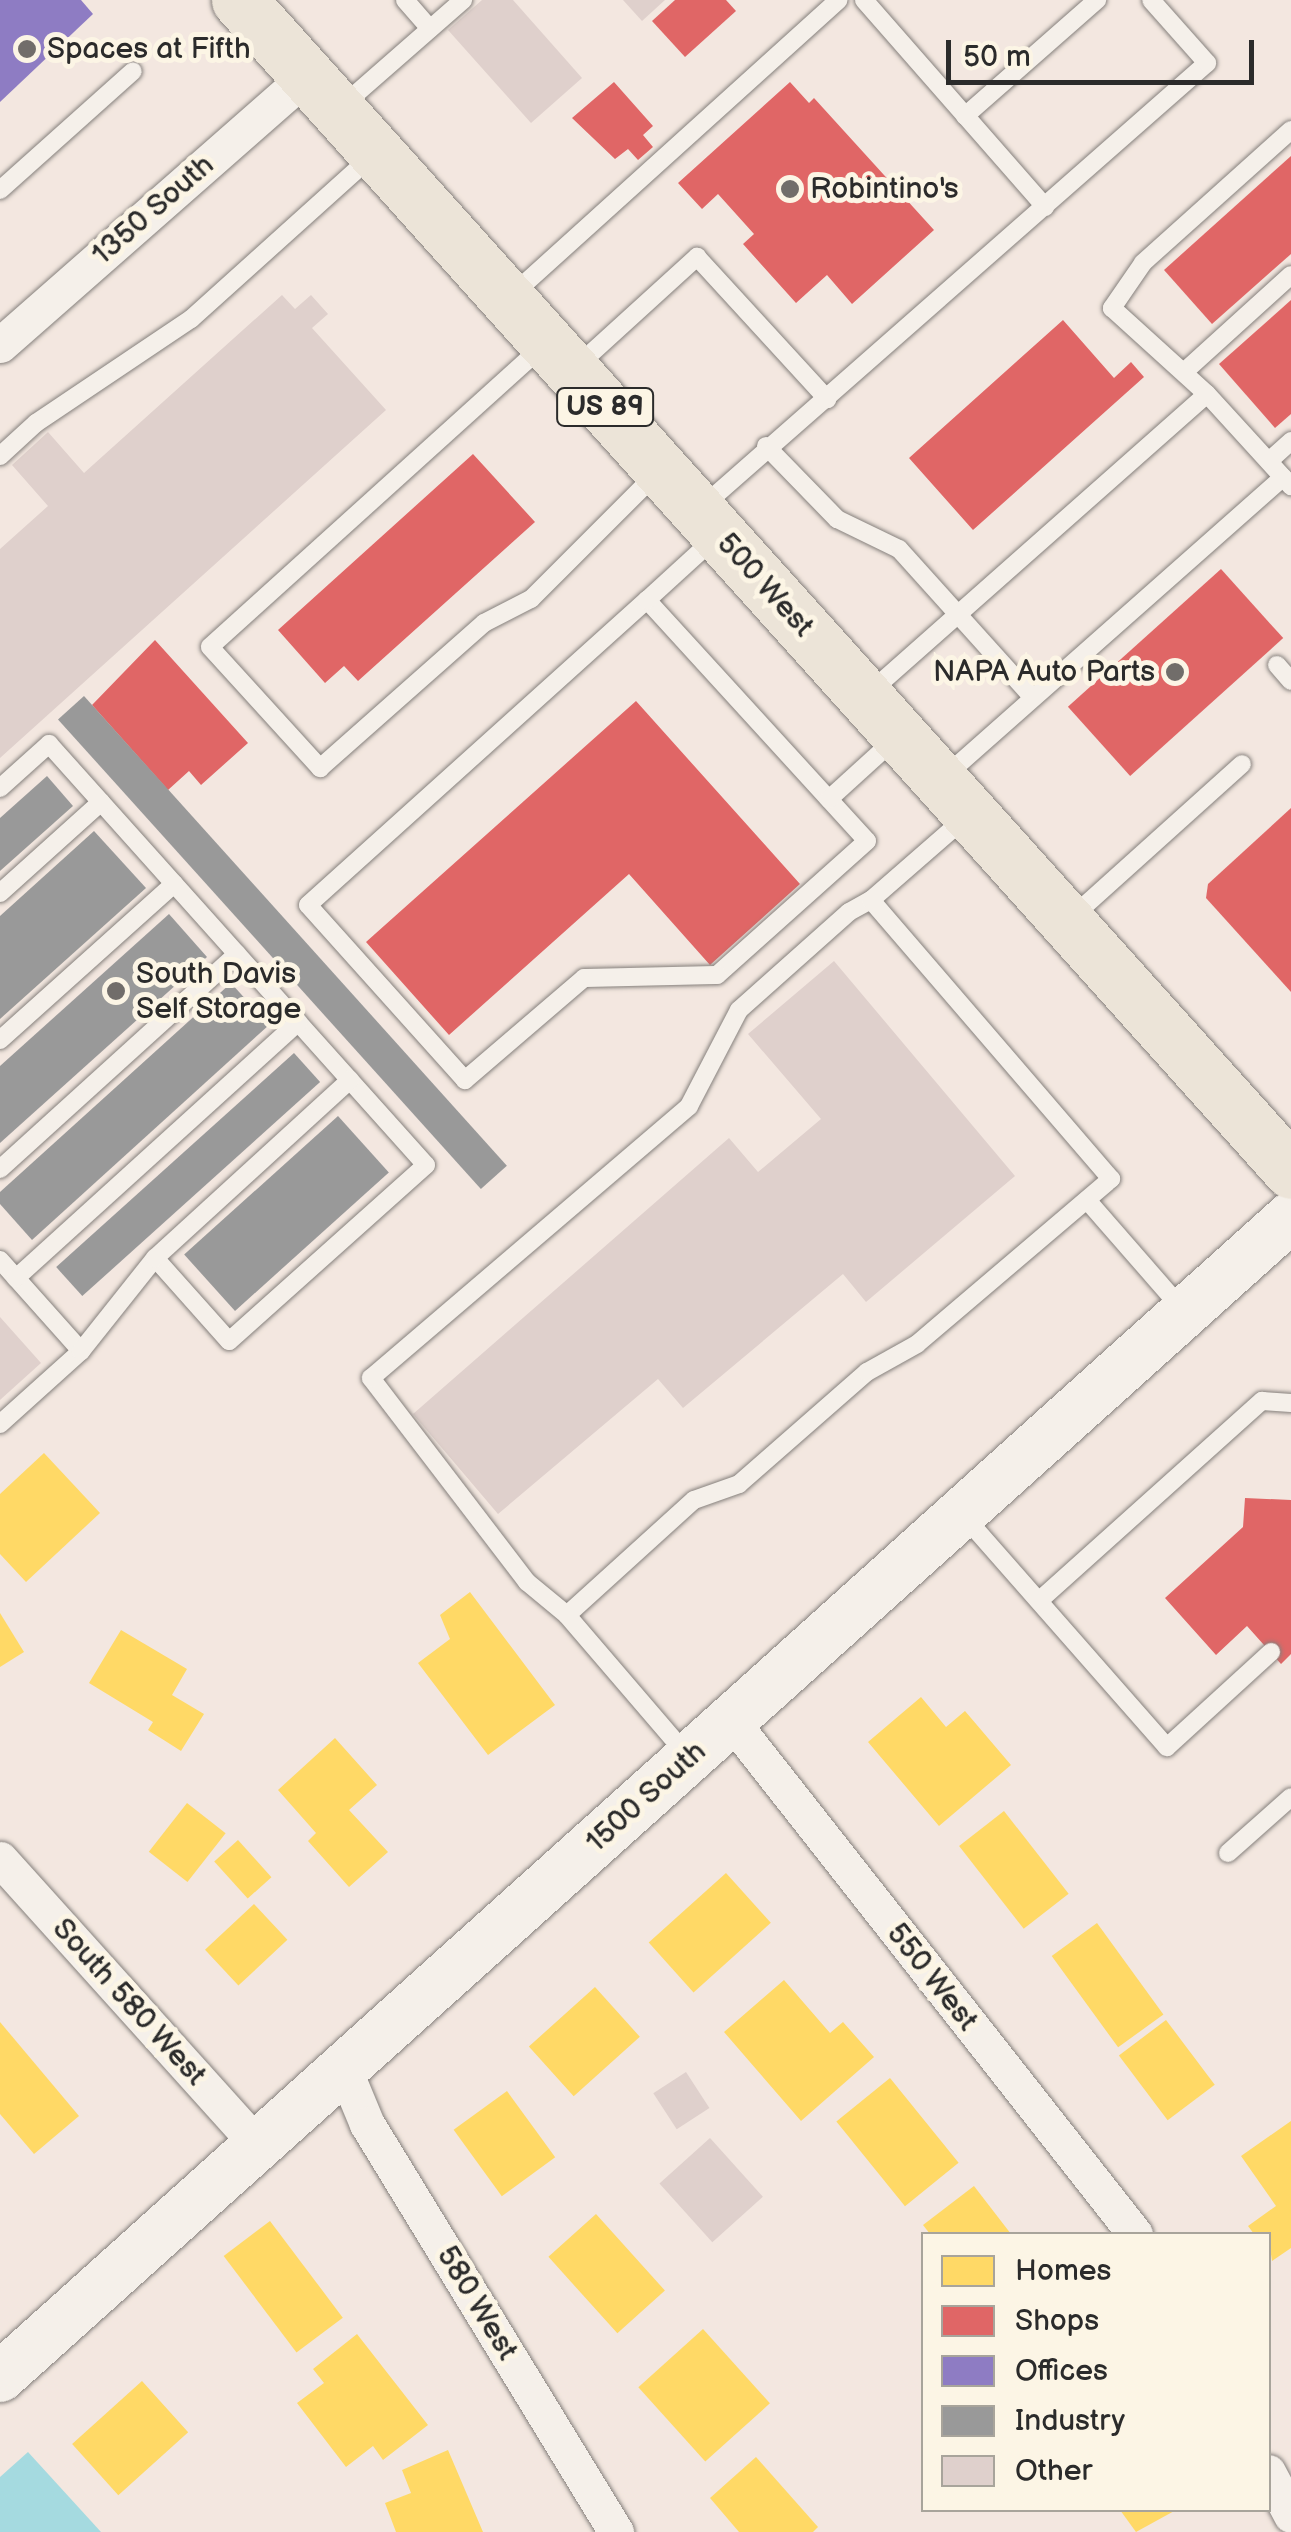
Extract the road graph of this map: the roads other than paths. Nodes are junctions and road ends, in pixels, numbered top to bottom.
1 (239, 0) edge
2 (405, 0) edge
3 (463, 0) edge
4 (838, 0) edge
5 (864, 0) edge
6 (1096, 0) edge
7 (1151, 0) edge
8 (430, 29) junction
9 (133, 72) dead end
10 (322, 93) junction
11 (966, 116) junction
12 (1291, 130) edge
13 (376, 152) junction
14 (0, 190) edge
15 (1044, 207) junction
16 (1291, 275) edge
17 (508, 298) junction
18 (0, 345) edge
19 (560, 357) junction
20 (1184, 372) junction
21 (1207, 394) junction
22 (827, 399) junction
23 (1291, 441) edge
24 (766, 446) junction
25 (0, 456) edge
26 (1269, 461) junction
27 (660, 469) junction
28 (1287, 481) edge
29 (709, 522) junction
30 (647, 600) junction
31 (958, 614) junction
32 (1277, 665) dead end
33 (1291, 682) edge
34 (1032, 698) junction
35 (882, 716) junction
36 (1242, 764) dead end
37 (0, 788) edge
38 (955, 797) junction
39 (829, 800) junction
40 (100, 802) junction
41 (174, 884) junction
42 (0, 892) edge
43 (871, 900) junction
44 (1068, 922) junction
45 (237, 954) junction
46 (298, 1022) junction
47 (0, 1040) edge
48 (350, 1080) junction
49 (0, 1169) edge
50 (1291, 1171) edge
51 (1088, 1200) junction
52 (1291, 1217) edge
53 (154, 1258) junction
54 (0, 1260) edge
55 (16, 1278) junction
56 (1187, 1315) junction
57 (81, 1350) junction
58 (1291, 1403) edge
59 (0, 1424) edge
60 (962, 1513) junction
61 (1041, 1599) junction
62 (567, 1615) junction
63 (1271, 1652) dead end
64 (730, 1719) junction
65 (689, 1758) junction
66 (1291, 1796) edge
67 (1228, 1853) dead end
68 (0, 1858) edge
69 (344, 2071) junction
70 (258, 2146) junction
71 (1132, 2232) edge
72 (0, 2378) edge
73 (1271, 2478) edge
74 (1291, 2515) edge
75 (616, 2532) edge

1 - 10 main road, 500 West / US 89
2 - 8 lane
3 - 8 lane
4 - 17 lane
5 - 11 lane
6 - 11 lane
7 - 15 lane
8 - 10 lane
9 - 14 lane
10 - 13 main road, 500 West / US 89
10 - 18 street, 1350 South
11 - 15 lane
12 - 20 lane
13 - 17 main road, 500 West / US 89
13 - 25 lane
15 - 22 lane
16 - 20 lane
17 - 19 main road, 500 West / US 89
19 - 22 lane
19 - 27 main road, 500 West / US 89
19 - 27 lane
20 - 21 lane
21 - 26 lane
21 - 31 lane
22 - 24 lane
23 - 26 lane
24 - 29 lane
24 - 31 lane
26 - 28 lane
27 - 29 main road, 500 West / US 89
28 - 34 lane
29 - 30 lane
29 - 35 main road, 500 West / US 89
30 - 39 lane
30 - 39 lane
31 - 34 lane
31 - 35 lane
32 - 33 lane
34 - 38 lane
35 - 38 main road, 500 West / US 89
35 - 39 lane
36 - 44 lane
37 - 40 lane
38 - 43 lane
38 - 44 main road, 500 West / US 89
40 - 41 lane
40 - 42 lane
41 - 45 lane
41 - 47 lane
43 - 51 lane
43 - 62 lane
44 - 50 main road, 500 West / US 89
45 - 46 lane
45 - 49 lane
46 - 48 lane
46 - 55 lane
48 - 53 lane
48 - 53 lane
51 - 56 lane
51 - 62 lane
52 - 56 street, 1500 South
53 - 57 lane
54 - 55 lane
55 - 57 lane
56 - 60 street, 1500 South
57 - 59 lane
58 - 61 lane
60 - 61 lane
60 - 64 street, 1500 South
61 - 63 lane
62 - 65 lane
64 - 65 street, 1500 South
64 - 71 street, 550 West
65 - 69 street, 1500 South
66 - 67 lane
68 - 70 street, South 580 West
69 - 70 street, 1500 South
69 - 75 street, 580 West
70 - 72 street, 1500 South
73 - 74 street

